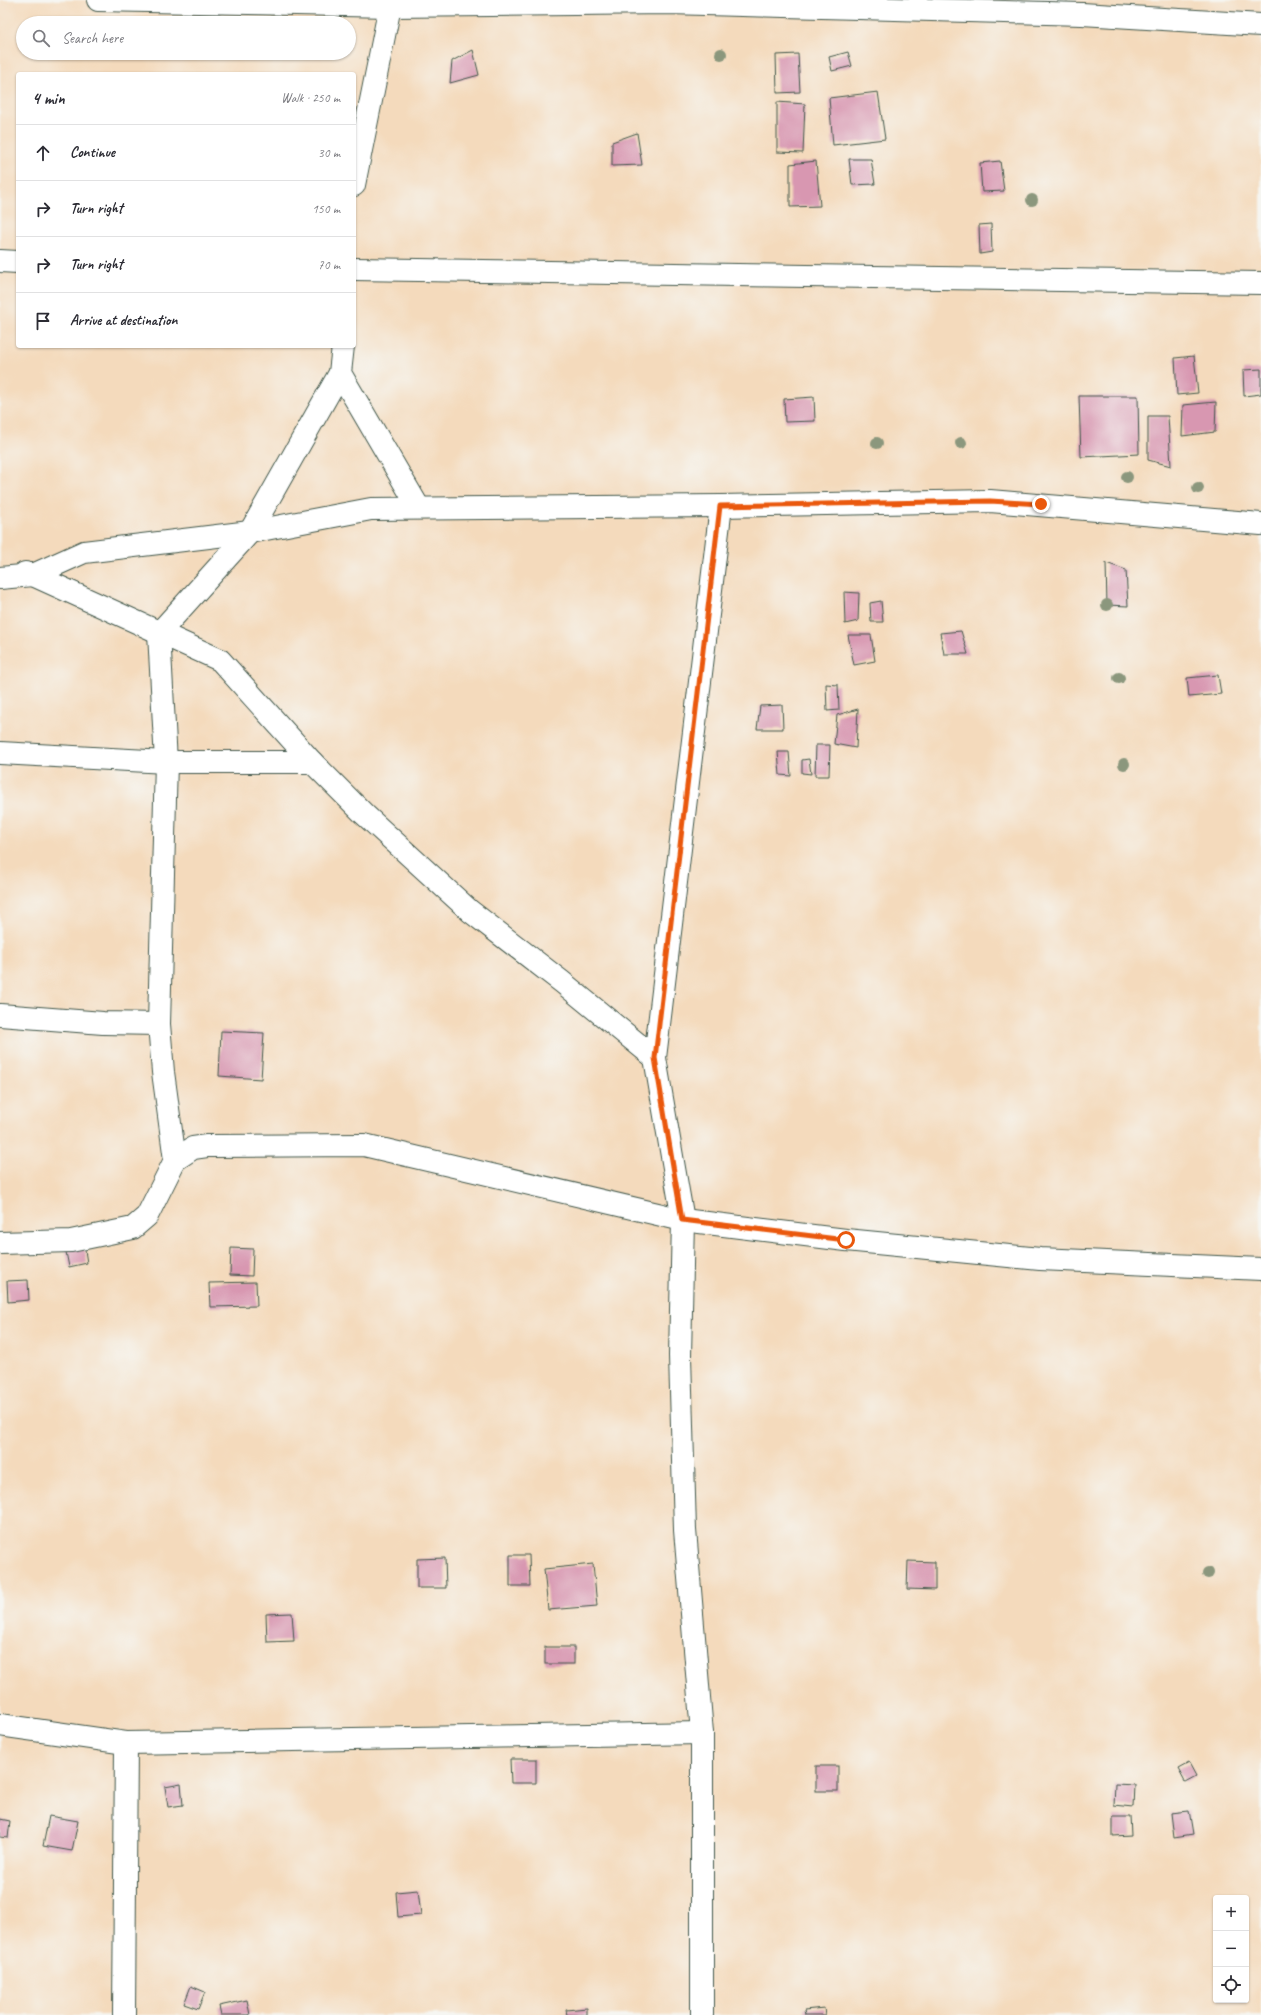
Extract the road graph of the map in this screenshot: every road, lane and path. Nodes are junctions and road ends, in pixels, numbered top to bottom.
1 (98, 0) edge
2 (1113, 0) edge
3 (390, 3) edge
4 (1082, 14) junction
5 (1261, 25) edge
6 (356, 175) edge
7 (0, 261) edge
8 (16, 262) edge
9 (356, 269) edge
10 (1261, 283) edge
11 (343, 348) edge
12 (340, 373) junction
13 (720, 506) junction
14 (419, 508) junction
15 (1261, 524) edge
16 (250, 532) junction
17 (0, 570) edge
18 (33, 575) junction
19 (0, 578) edge
20 (159, 632) junction
21 (0, 753) edge
22 (166, 762) junction
23 (312, 762) junction
24 (0, 1015) edge
25 (159, 1024) junction
26 (655, 1058) junction
27 (175, 1160) junction
28 (682, 1220) junction
29 (0, 1243) edge
30 (1261, 1268) edge
31 (0, 1725) edge
32 (702, 1733) junction
33 (126, 1743) junction
34 (124, 2015) edge
35 (702, 2015) edge

1 - 3 street
2 - 4 street
3 - 4 street
3 - 6 street
4 - 5 street
7 - 8 street
9 - 10 street
11 - 12 street
12 - 14 street
12 - 16 street
13 - 14 street
13 - 15 street
13 - 26 street
14 - 16 street
16 - 18 street
16 - 20 street
17 - 18 street
18 - 19 street
18 - 20 street
20 - 22 street
20 - 23 street
21 - 22 street
22 - 23 street
22 - 25 street
23 - 26 street
24 - 25 street
25 - 27 street
26 - 28 street
27 - 28 street
27 - 29 street
28 - 30 street
28 - 32 street
31 - 33 street
32 - 33 street
32 - 35 street
33 - 34 street

